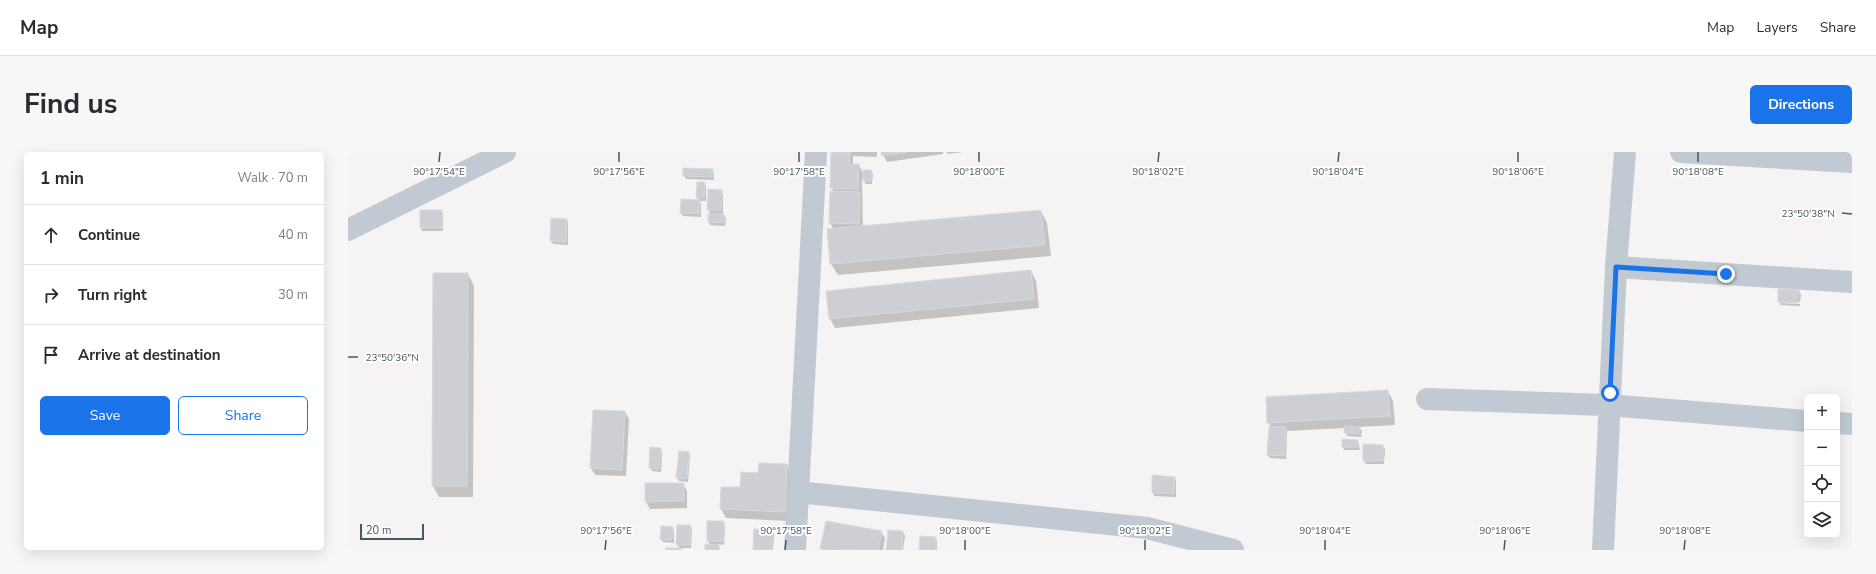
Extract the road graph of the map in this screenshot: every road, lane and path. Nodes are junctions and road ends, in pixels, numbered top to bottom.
1 (816, 152) edge
2 (1626, 152) edge
3 (1681, 152) edge
4 (502, 153) edge
5 (1852, 162) edge
6 (348, 230) edge
7 (1616, 267) junction
8 (1852, 282) edge
9 (1427, 399) dead end
10 (1804, 421) edge
11 (1840, 423) edge
12 (1852, 424) edge
13 (797, 492) junction
14 (795, 550) edge
15 (1233, 550) edge
16 (1603, 550) edge

1 - 13 street
2 - 7 street
3 - 5 street
4 - 6 street
7 - 8 street
7 - 16 street
9 - 10 street
11 - 12 street
13 - 14 street
13 - 15 street

